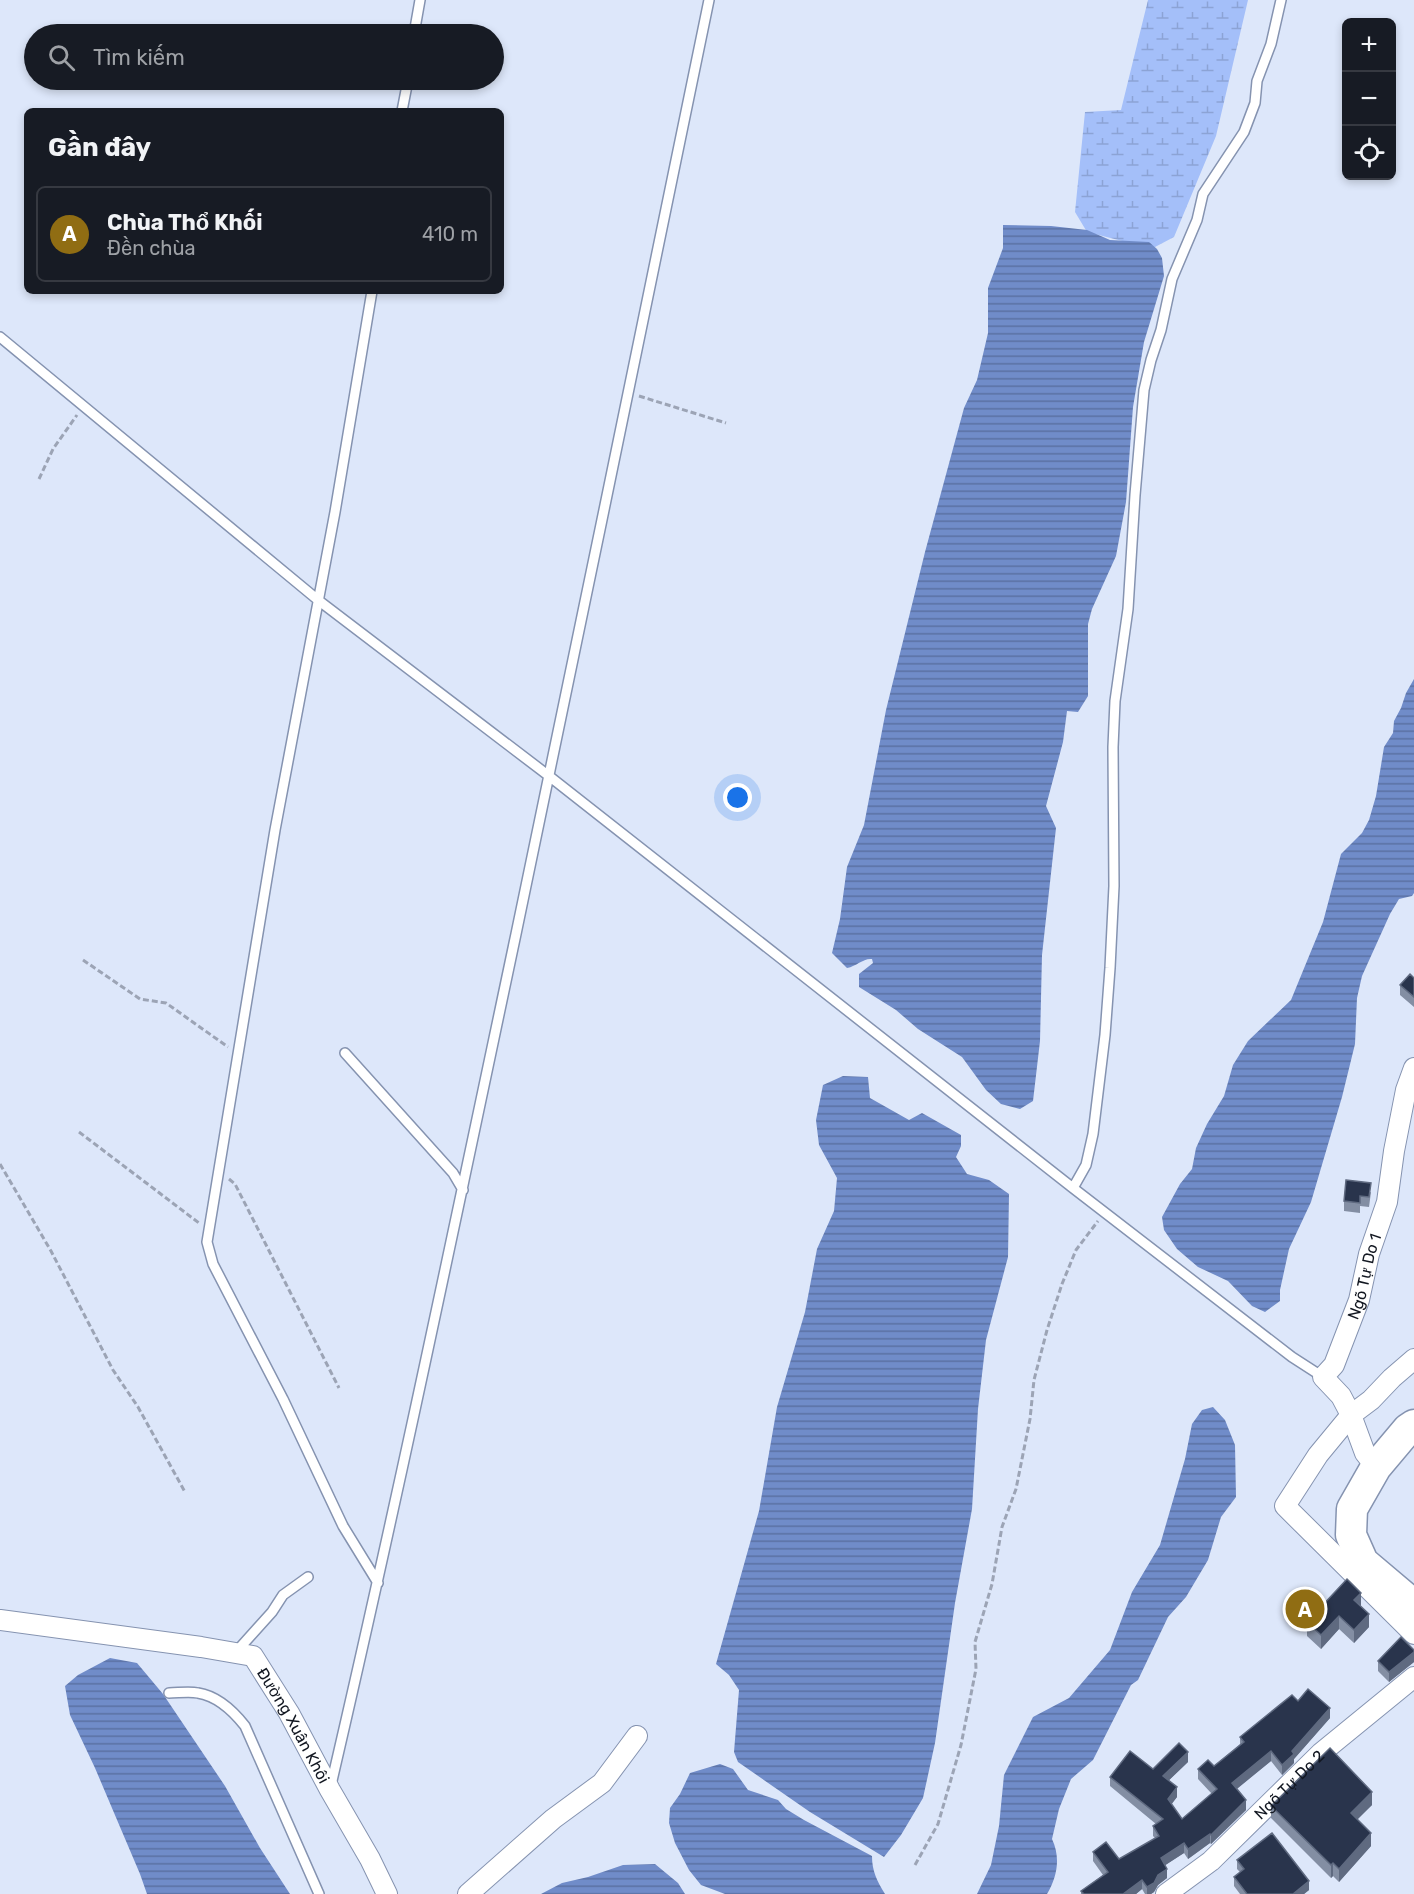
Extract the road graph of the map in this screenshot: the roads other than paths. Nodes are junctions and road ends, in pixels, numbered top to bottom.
1 (420, 0) edge
2 (709, 0) edge
3 (1281, 0) edge
4 (416, 24) edge
5 (406, 90) edge
6 (403, 108) edge
7 (371, 294) edge
8 (0, 337) edge
9 (318, 600) junction
10 (549, 776) junction
11 (345, 1053) dead end
12 (1414, 1068) edge
13 (1073, 1188) junction
14 (463, 1190) junction
15 (1414, 1359) edge
16 (1323, 1377) junction
17 (1351, 1415) junction
18 (1414, 1425) edge
19 (1376, 1467) junction
20 (308, 1577) dead end
21 (378, 1583) junction
22 (1414, 1605) edge
23 (0, 1620) edge
24 (1414, 1635) edge
25 (236, 1652) junction
26 (1414, 1677) edge
27 (169, 1694) dead end
28 (637, 1736) dead end
29 (330, 1790) junction
30 (319, 1894) edge
31 (387, 1894) edge
32 (468, 1894) edge
33 (1166, 1894) edge

1 - 4 lane
2 - 10 lane
3 - 13 lane
5 - 6 lane
7 - 9 lane
8 - 9 lane
9 - 10 lane
9 - 21 lane
10 - 13 lane
10 - 14 lane
11 - 14 lane
12 - 16 street, Ngõ Tự Do 1
13 - 16 lane
14 - 21 lane
15 - 17 street
16 - 17 street
17 - 19 street
17 - 24 street
18 - 19 main road
19 - 22 main road
20 - 25 lane
21 - 29 lane
23 - 25 street, Đường Xuân Khôi
25 - 29 street, Đường Xuân Khôi
26 - 33 street, Ngõ Tự Do 2
27 - 30 lane
28 - 32 street
29 - 31 street, Đường Xuân Khôi

